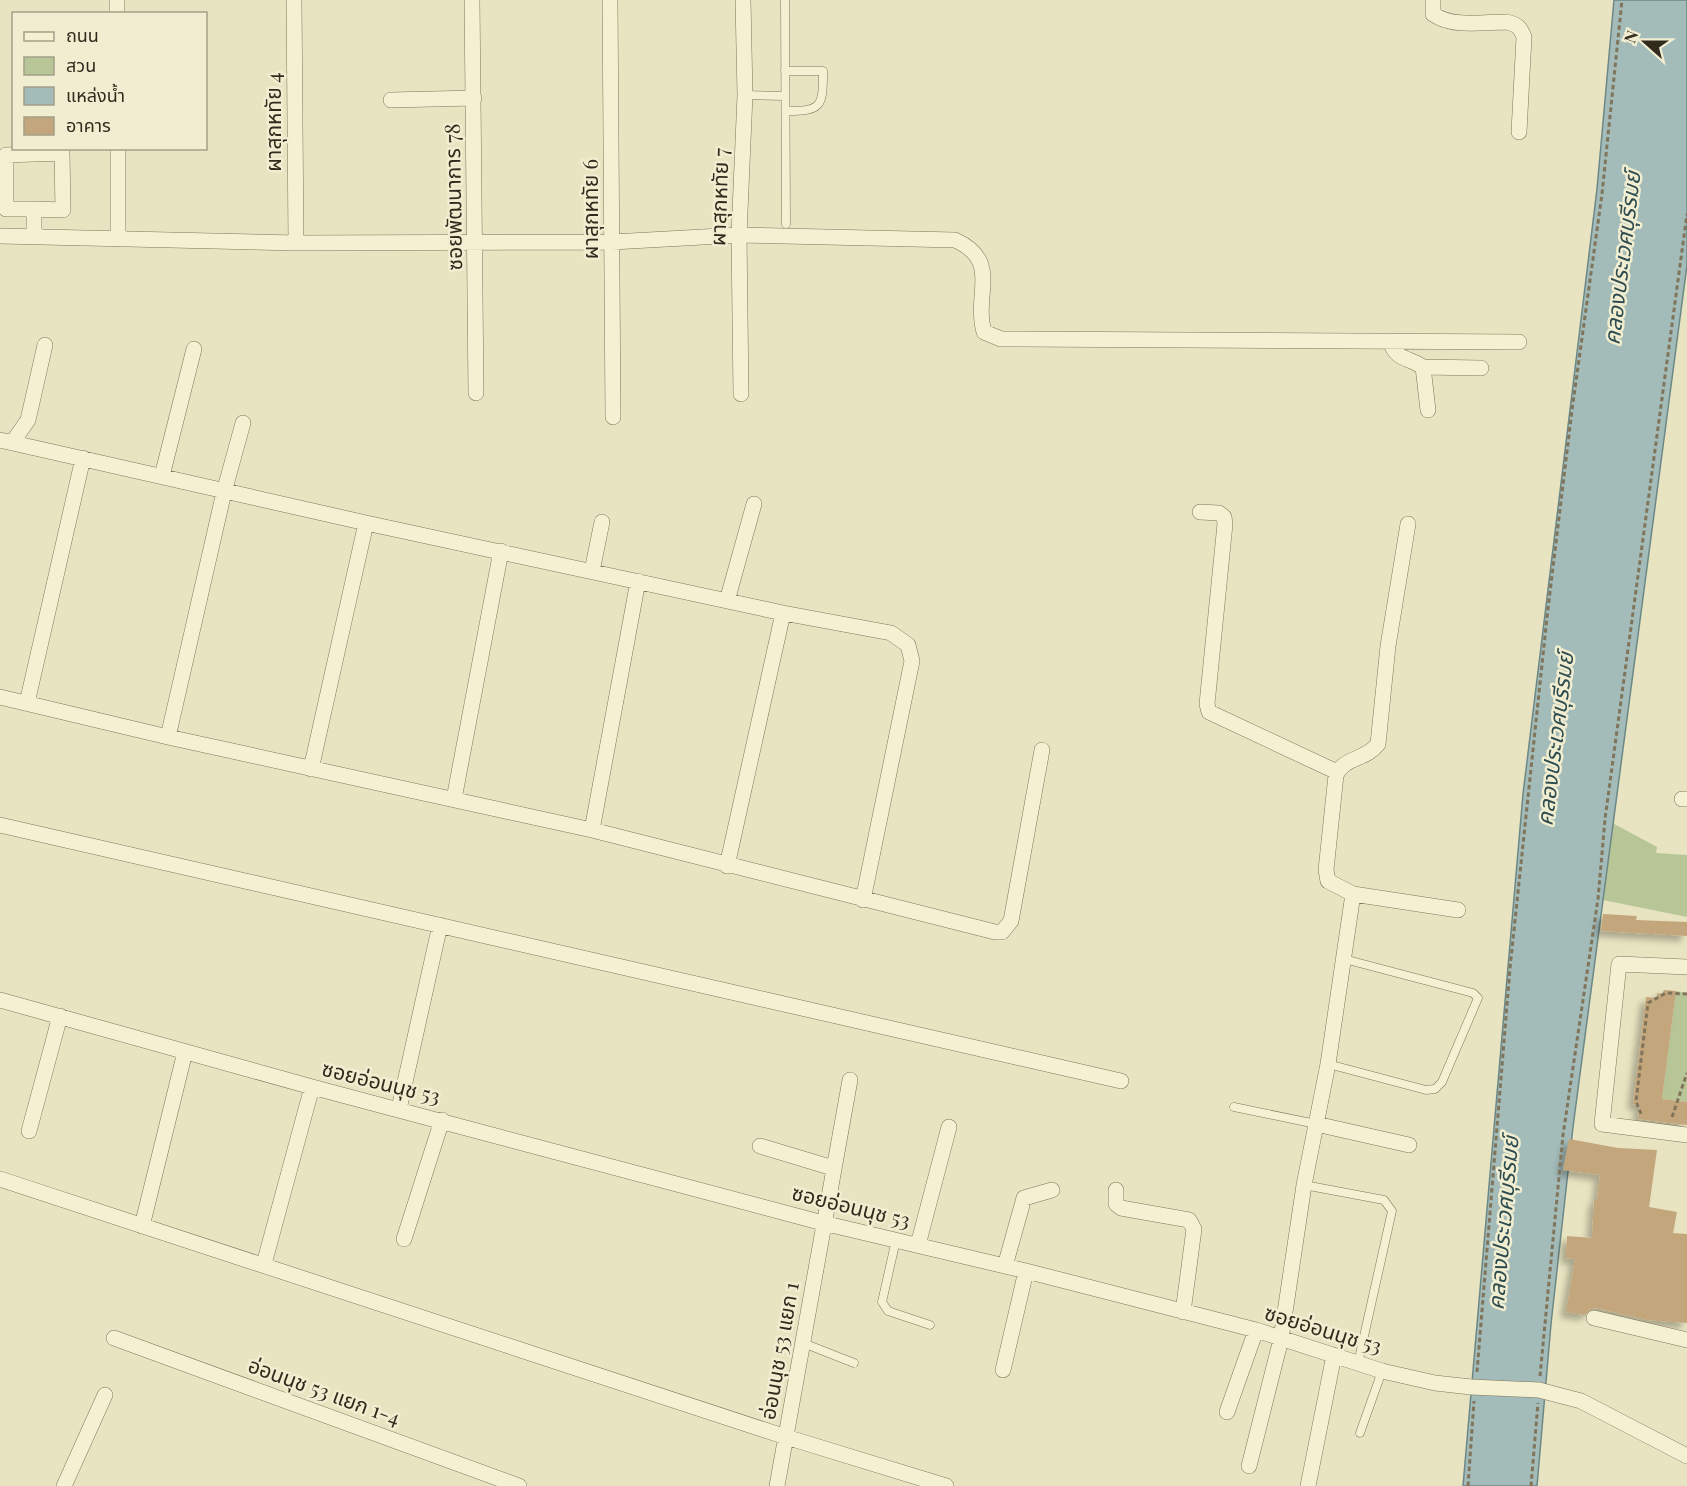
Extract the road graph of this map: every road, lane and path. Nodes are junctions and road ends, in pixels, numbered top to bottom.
1 (294, 0) edge
2 (472, 0) edge
3 (610, 0) edge
4 (743, 0) edge
5 (785, 0) edge
6 (1433, 0) edge
7 (1622, 0) edge
8 (785, 71) junction
9 (745, 95) junction
10 (785, 96) junction
11 (474, 98) junction
12 (391, 100) dead end
13 (786, 111) junction
14 (1518, 132) dead end
15 (117, 150) edge
16 (34, 209) junction
17 (1687, 214) edge
18 (786, 224) dead end
19 (739, 235) junction
20 (0, 236) edge
21 (34, 237) junction
22 (118, 238) junction
23 (612, 242) junction
24 (296, 243) junction
25 (476, 244) junction
26 (1390, 341) junction
27 (1519, 342) dead end
28 (45, 345) dead end
29 (194, 349) dead end
30 (1423, 367) junction
31 (1481, 368) dead end
32 (476, 393) dead end
33 (741, 394) dead end
34 (1428, 410) dead end
35 (613, 417) dead end
36 (243, 423) dead end
37 (6, 441) edge
38 (83, 458) junction
39 (162, 476) junction
40 (224, 492) junction
41 (754, 504) dead end
42 (1200, 512) dead end
43 (602, 522) dead end
44 (366, 523) junction
45 (1408, 524) dead end
46 (501, 551) junction
47 (592, 572) junction
48 (638, 581) junction
49 (726, 601) junction
50 (783, 613) junction
51 (0, 697) edge
52 (27, 703) junction
53 (168, 737) junction
54 (1042, 750) dead end
55 (311, 769) junction
56 (1337, 772) junction
57 (454, 799) junction
58 (0, 825) edge
59 (592, 830) junction
60 (727, 866) junction
61 (1353, 894) junction
62 (863, 900) junction
63 (1458, 910) dead end
64 (440, 925) junction
65 (1344, 959) junction
66 (1687, 967) edge
67 (1687, 994) edge
68 (0, 1000) edge
69 (60, 1016) junction
70 (185, 1052) junction
71 (1328, 1064) junction
72 (1687, 1073) edge
73 (1686, 1079) edge
74 (850, 1080) dead end
75 (1121, 1081) dead end
76 (312, 1087) junction
77 (1234, 1107) dead end
78 (399, 1109) junction
79 (1642, 1118) dead end
80 (442, 1120) junction
81 (1316, 1124) junction
82 (949, 1127) dead end
83 (1683, 1129) edge
84 (29, 1131) dead end
85 (1409, 1145) dead end
86 (760, 1146) dead end
87 (833, 1168) junction
88 (0, 1179) edge
89 (1304, 1185) junction
90 (1052, 1190) dead end
91 (1116, 1190) dead end
92 (823, 1223) junction
93 (142, 1226) junction
94 (404, 1239) dead end
95 (896, 1240) junction
96 (918, 1245) junction
97 (264, 1264) junction
98 (1005, 1266) junction
99 (1026, 1271) junction
100 (1183, 1312) junction
101 (1594, 1318) dead end
102 (930, 1325) dead end
103 (1256, 1330) junction
104 (114, 1338) dead end
105 (1281, 1339) junction
106 (1687, 1340) edge
107 (802, 1343) junction
108 (1334, 1355) junction
109 (1358, 1363) junction
110 (854, 1364) dead end
111 (1003, 1370) dead end
112 (1382, 1371) junction
113 (1476, 1372) junction
114 (1539, 1384) dead end
115 (1472, 1385) junction
116 (105, 1395) dead end
117 (1539, 1395) dead end
118 (1227, 1412) dead end
119 (1360, 1433) dead end
120 (786, 1437) junction
121 (1687, 1456) edge
122 (1249, 1466) dead end
123 (64, 1486) edge
124 (519, 1486) edge
125 (777, 1486) edge
126 (946, 1486) edge
127 (1308, 1486) edge
128 (1468, 1486) edge
129 (1531, 1486) edge

1 - 24 street, ผาสุกหทัย 4
2 - 11 street, ซอยพัฒนาการ 78
3 - 23 street, ผาสุกหทัย 6
4 - 9 street, ผาสุกหทัย 7
5 - 8 lane
6 - 14 street
7 - 113 path
8 - 10 lane
8 - 13 lane
9 - 10 lane
9 - 19 street, ผาสุกหทัย 7
10 - 13 lane
11 - 12 street
11 - 25 street, ซอยพัฒนาการ 78
13 - 18 lane
15 - 22 street
16 - 16 street
16 - 21 street
17 - 114 path
19 - 23 street
19 - 26 street
19 - 33 street, ผาสุกหทัย 7
20 - 21 street
21 - 22 street
22 - 24 street
23 - 25 street
23 - 35 street, ผาสุกหทัย 6
24 - 25 street
25 - 32 street, ซอยพัฒนาการ 78
26 - 27 street
26 - 30 street
28 - 37 street
29 - 39 street
30 - 31 street
30 - 34 street
36 - 40 street
37 - 38 street
38 - 39 street
38 - 52 street
39 - 40 street
40 - 44 street
40 - 53 street
41 - 49 street
42 - 56 street
43 - 47 street
44 - 46 street
44 - 55 street
45 - 56 street
46 - 47 street
46 - 57 street
47 - 48 street
48 - 49 street
48 - 59 street
49 - 50 street
50 - 60 street
50 - 62 street
51 - 52 street
52 - 53 street
53 - 55 street
54 - 62 street
55 - 57 street
56 - 61 street
57 - 59 street
58 - 64 street
59 - 60 street
60 - 62 street
61 - 63 street
61 - 65 street
64 - 75 street
64 - 78 street
65 - 71 street
65 - 71 lane
66 - 83 street
67 - 79 path
68 - 69 street, ซอยอ่อนนุช 53
69 - 70 street, ซอยอ่อนนุช 53
69 - 84 street
70 - 76 street, ซอยอ่อนนุช 53
70 - 93 street
71 - 81 street
72 - 73 path
73 - 83 path
74 - 87 street, อ่อนนุช 53 แยก 1
76 - 78 street, ซอยอ่อนนุช 53
76 - 97 street
77 - 81 lane
78 - 80 street, ซอยอ่อนนุช 53
80 - 92 street, ซอยอ่อนนุช 53
80 - 94 street
81 - 85 street
81 - 89 street
82 - 96 street
86 - 87 street
87 - 92 street, อ่อนนุช 53 แยก 1
88 - 93 street
89 - 105 street
89 - 109 lane
90 - 98 street
91 - 100 street
92 - 95 street, ซอยอ่อนนุช 53
92 - 107 street, อ่อนนุช 53 แยก 1
93 - 97 street
95 - 96 street, ซอยอ่อนนุช 53
95 - 102 lane
96 - 98 street, ซอยอ่อนนุช 53
97 - 120 street
98 - 99 street, ซอยอ่อนนุช 53
99 - 100 street, ซอยอ่อนนุช 53
99 - 111 street
100 - 103 street, ซอยอ่อนนุช 53
101 - 106 street
103 - 105 street, ซอยอ่อนนุช 53
103 - 118 street
104 - 124 street, อ่อนนุช 53 แยก 1-4
105 - 108 street, ซอยอ่อนนุช 53
105 - 122 street
107 - 110 lane
107 - 120 street, อ่อนนุช 53 แยก 1
108 - 109 street, ซอยอ่อนนุช 53
108 - 127 street
109 - 112 street, ซอยอ่อนนุช 53
112 - 115 street, ซอยอ่อนนุช 53
112 - 119 lane
113 - 115 path
113 - 115 path
115 - 121 street, ซอยอ่อนนุช 53, bridge
115 - 128 path
116 - 123 street
117 - 129 path
120 - 125 street, อ่อนนุช 53 แยก 1
120 - 126 street

